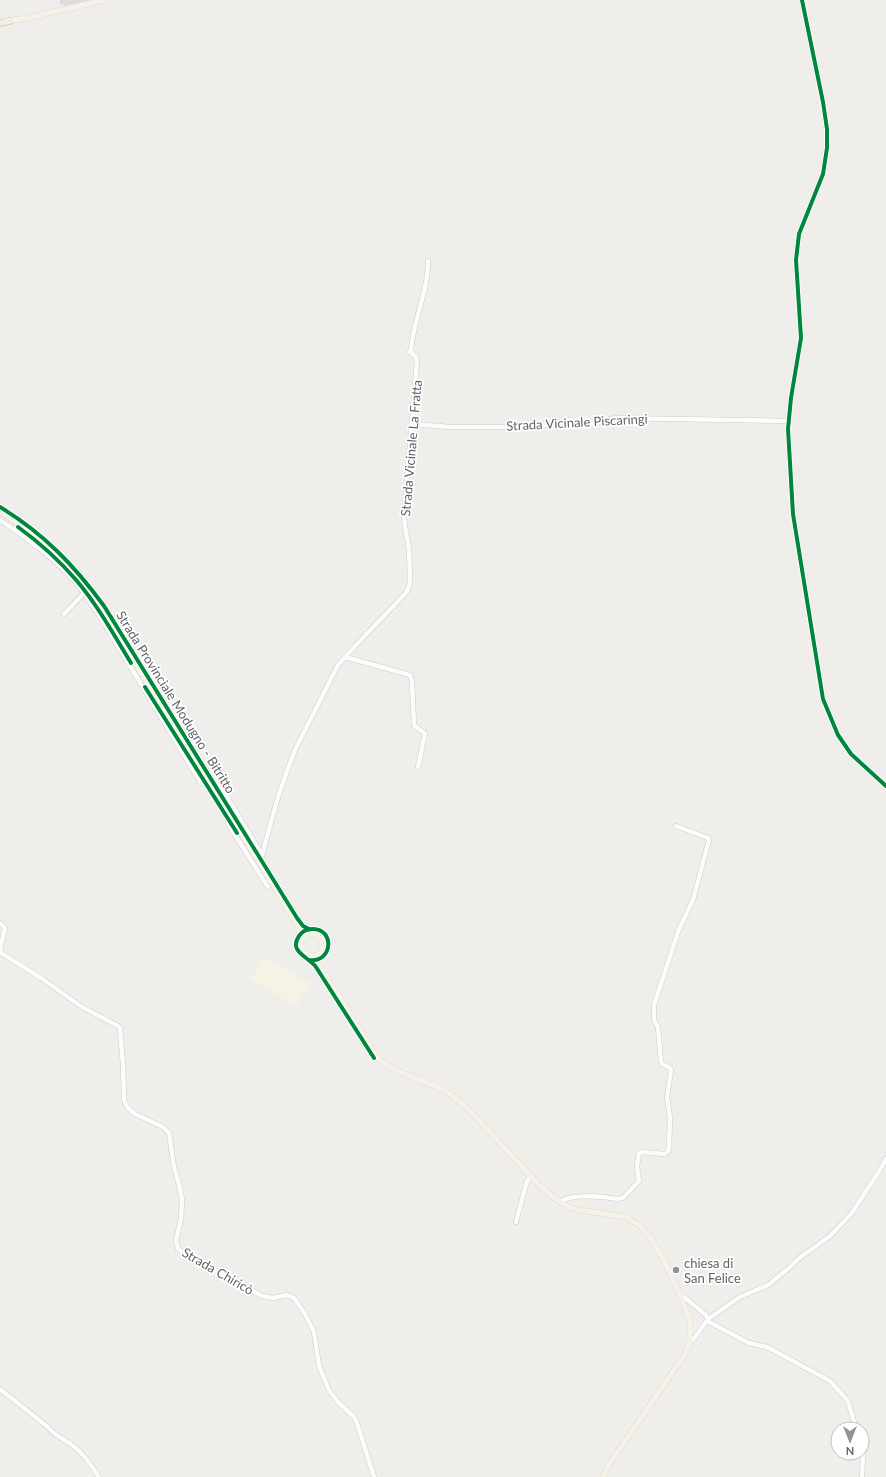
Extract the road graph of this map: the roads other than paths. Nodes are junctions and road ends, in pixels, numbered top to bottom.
1 (104, 0) edge
2 (802, 0) edge
3 (10, 21) joint
4 (0, 22) edge
5 (428, 261) dead end
6 (789, 421) junction
7 (413, 424) junction
8 (0, 512) edge
9 (0, 520) edge
10 (84, 593) junction
11 (64, 614) dead end
12 (345, 657) junction
13 (170, 727) junction
14 (418, 767) dead end
15 (215, 777) dead end
16 (202, 783) dead end
17 (886, 786) edge
18 (228, 824) dead end
19 (676, 826) dead end
20 (247, 848) junction
21 (262, 855) junction
22 (258, 861) junction
23 (268, 887) dead end
24 (0, 923) edge
25 (297, 924) junction
26 (310, 934) junction
27 (302, 942) junction
28 (318, 955) junction
29 (310, 956) junction
30 (322, 969) junction
31 (886, 1159) edge
32 (531, 1176) junction
33 (560, 1202) junction
34 (516, 1222) dead end
35 (681, 1297) junction
36 (708, 1319) junction
37 (690, 1341) junction
38 (0, 1389) edge
39 (854, 1421) edge
40 (863, 1461) edge
41 (99, 1477) edge
42 (374, 1477) edge
43 (603, 1477) edge
44 (862, 1477) edge

1 - 3 main road
2 - 6 street
3 - 4 highway
5 - 7 street, Strada Vicinale La Fratta
6 - 7 street, Strada Vicinale Piscaringi
6 - 17 street
7 - 12 street, Strada Vicinale La Fratta
8 - 13 main road
9 - 10 street
10 - 11 street
10 - 13 street
12 - 14 street
12 - 21 street, Strada Vicinale La Fratta
13 - 16 street
13 - 20 main road
15 - 21 street
18 - 20 street
19 - 33 street
20 - 22 main road
20 - 23 street
21 - 22 street, Strada Vicinale La Fratta
22 - 25 main road
24 - 42 street, Strada Chiricò
25 - 26 main road
25 - 27 main road
26 - 27 main road
26 - 28 main road
27 - 29 main road
28 - 29 main road
28 - 30 main road
29 - 30 main road
30 - 32 main road
31 - 36 street
32 - 33 main road
32 - 34 street
33 - 35 main road
35 - 36 street
35 - 37 main road
36 - 37 street
36 - 39 street
37 - 43 main road
38 - 41 street
40 - 44 street

